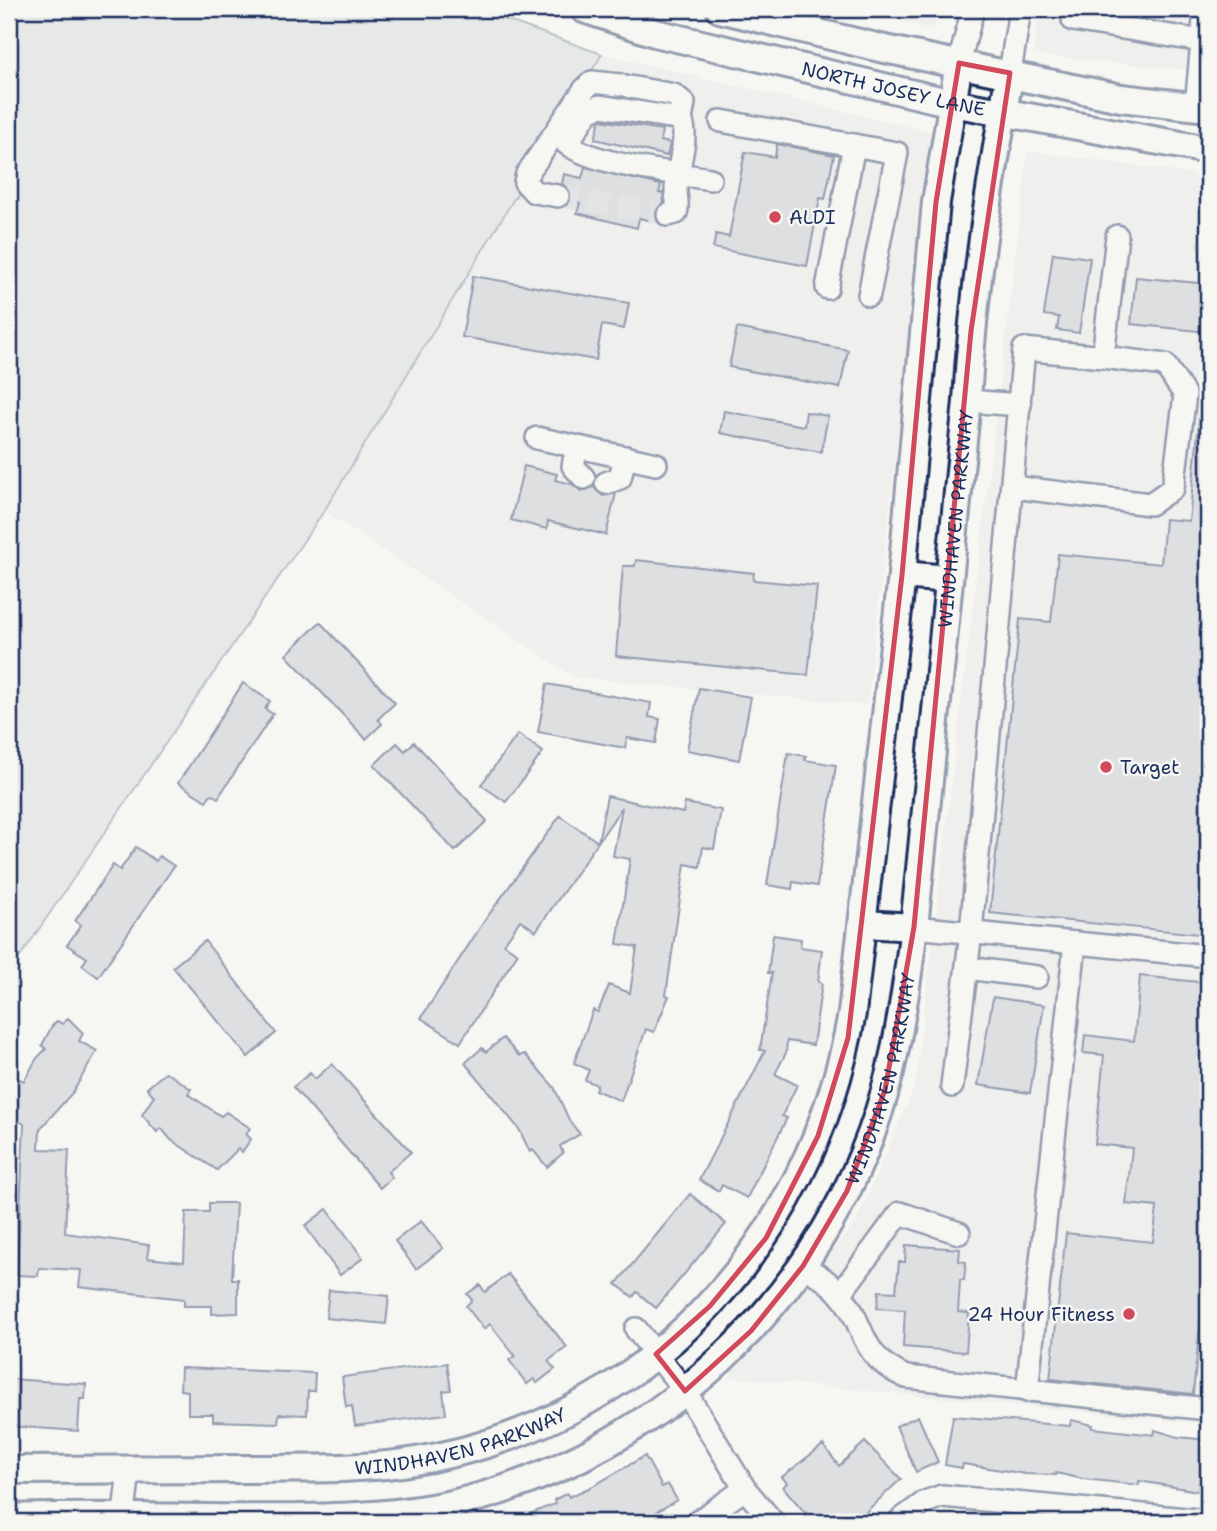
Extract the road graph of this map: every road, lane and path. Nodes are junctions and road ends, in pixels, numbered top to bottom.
1 (584, 9) edge
2 (720, 9) edge
3 (973, 9) edge
4 (1020, 9) edge
5 (1074, 9) edge
6 (1205, 9) edge
7 (1206, 42) edge
8 (959, 63) junction
9 (1010, 73) junction
10 (953, 103) junction
11 (1202, 108) edge
12 (1003, 113) junction
13 (681, 119) junction
14 (721, 121) dead end
15 (854, 145) junction
16 (1208, 150) edge
17 (677, 173) junction
18 (710, 179) dead end
19 (558, 196) tunnel mouth
20 (668, 215) dead end
21 (1117, 236) dead end
22 (827, 288) dead end
23 (869, 295) dead end
24 (1103, 357) junction
25 (967, 401) junction
26 (1020, 405) junction
27 (537, 438) dead end
28 (577, 447) junction
29 (625, 457) junction
30 (656, 464) dead end
31 (584, 478) dead end
32 (606, 483) dead end
33 (1013, 487) junction
34 (902, 575) junction
35 (949, 579) junction
36 (864, 924) junction
37 (914, 927) junction
38 (971, 932) junction
39 (1075, 943) junction
40 (1208, 956) edge
41 (967, 968) junction
42 (1037, 977) dead end
43 (952, 1086) dead end
44 (958, 1233) dead end
45 (803, 1266) junction
46 (841, 1294) junction
47 (636, 1329) dead end
48 (656, 1353) junction
49 (685, 1391) junction
50 (1027, 1391) junction
51 (1208, 1409) edge
52 (129, 1469) junction
53 (9, 1470) edge
54 (746, 1489) junction
55 (1023, 1513) edge
56 (9, 1518) edge
57 (124, 1521) edge
58 (1208, 1521) edge
59 (698, 1522) edge
60 (773, 1522) edge
61 (898, 1522) edge

1 - 10 main road, NORTH JOSEY LANE
2 - 8 main road, NORTH JOSEY LANE
3 - 8 street, WINDHAVEN PARKWAY
4 - 9 street, WINDHAVEN PARKWAY
5 - 7 street
6 - 7 street
7 - 11 street
8 - 9 main road, NORTH JOSEY LANE
8 - 10 main road, WINDHAVEN PARKWAY
9 - 11 main road, NORTH JOSEY LANE
9 - 12 main road, WINDHAVEN PARKWAY
10 - 12 main road, NORTH JOSEY LANE
10 - 34 main road, WINDHAVEN PARKWAY
12 - 16 main road, NORTH JOSEY LANE
12 - 25 main road, WINDHAVEN PARKWAY
13 - 17 street
13 - 17 street
13 - 19 street
14 - 15 street
15 - 22 street
15 - 23 street
17 - 18 street
17 - 20 street
21 - 24 street
24 - 26 street
24 - 33 street
25 - 26 street
25 - 35 main road, WINDHAVEN PARKWAY
26 - 33 street
27 - 28 street
28 - 29 street
28 - 31 street
29 - 30 street
29 - 32 street
33 - 38 street
34 - 35 main road
34 - 36 main road, WINDHAVEN PARKWAY
35 - 37 main road, WINDHAVEN PARKWAY
36 - 37 main road
36 - 48 main road, WINDHAVEN PARKWAY
37 - 38 street
37 - 45 main road, WINDHAVEN PARKWAY
38 - 39 street
38 - 41 street
39 - 40 street
39 - 50 street
41 - 42 street
41 - 43 street
44 - 46 street
45 - 46 street
45 - 49 main road, WINDHAVEN PARKWAY
46 - 50 street
47 - 48 street
48 - 49 street
48 - 52 main road, WINDHAVEN PARKWAY
49 - 54 street
49 - 57 main road, WINDHAVEN PARKWAY
50 - 51 street
52 - 53 main road, WINDHAVEN PARKWAY
52 - 57 street
54 - 59 street
54 - 60 street
55 - 58 street
55 - 61 street
56 - 57 main road, WINDHAVEN PARKWAY

